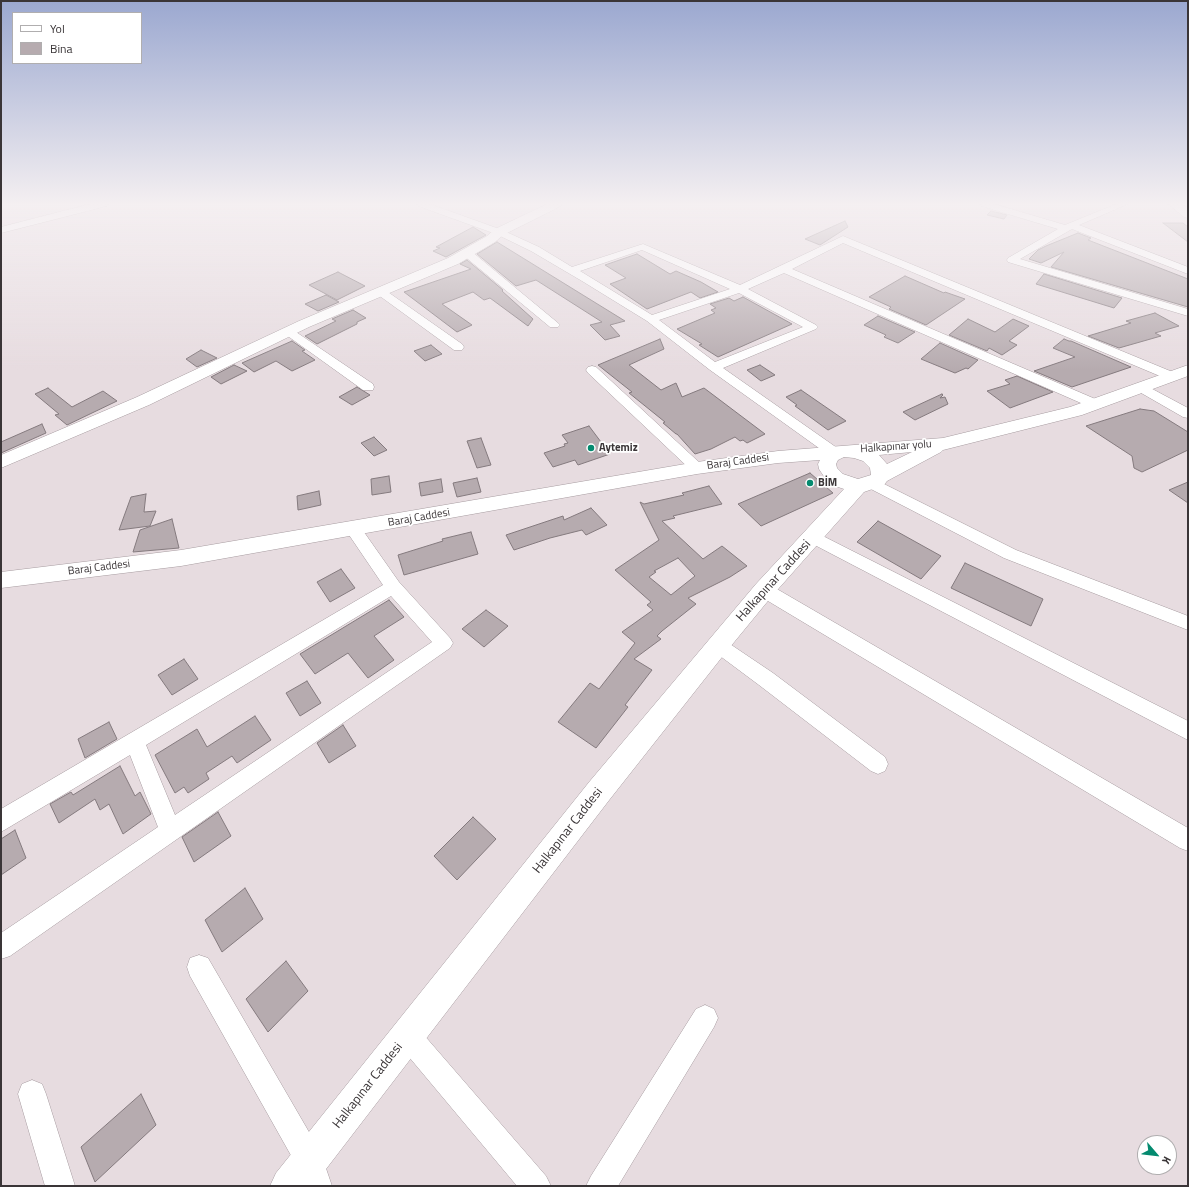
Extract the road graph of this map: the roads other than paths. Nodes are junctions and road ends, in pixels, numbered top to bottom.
1 (454, 259) edge
2 (475, 259) edge
3 (553, 259) edge
4 (605, 259) edge
5 (672, 259) edge
6 (803, 259) edge
7 (892, 259) edge
8 (1013, 259) edge
9 (1156, 259) edge
10 (784, 269) junction
11 (572, 270) junction
12 (1188, 271) edge
13 (740, 289) junction
14 (381, 292) junction
15 (1188, 314) edge
16 (651, 320) junction
17 (554, 325) dead end
18 (289, 332) junction
19 (458, 347) dead end
20 (714, 367) junction
21 (592, 370) dead end
22 (1188, 370) edge
23 (1171, 376) junction
24 (368, 387) dead end
25 (1141, 387) junction
26 (1095, 404) junction
27 (1188, 414) edge
28 (943, 444) junction
29 (842, 452) junction
30 (1, 462) edge
31 (697, 468) junction
32 (870, 482) junction
33 (353, 529) junction
34 (813, 537) junction
35 (1, 580) edge
36 (393, 587) junction
37 (764, 590) junction
38 (1188, 623) edge
39 (718, 646) junction
40 (1188, 731) edge
41 (134, 741) junction
42 (878, 764) dead end
43 (1, 820) edge
44 (170, 830) junction
45 (1188, 840) edge
46 (1, 946) edge
47 (199, 968) dead end
48 (705, 1018) dead end
49 (408, 1036) junction
50 (32, 1094) dead end
51 (314, 1173) edge
52 (60, 1186) edge
53 (289, 1186) edge
54 (536, 1186) edge
55 (601, 1186) edge

1 - 14 main road
2 - 17 street
3 - 11 street
4 - 11 street
5 - 13 street
6 - 10 street
7 - 23 street
8 - 15 street
9 - 12 street
10 - 13 street
10 - 26 street
11 - 16 street
13 - 16 street
13 - 20 street
14 - 18 main road
14 - 19 street
16 - 20 street
18 - 24 street
18 - 30 main road
20 - 29 street
21 - 31 street
22 - 23 main road
23 - 25 main road
25 - 26 main road
25 - 27 street
26 - 28 main road
28 - 29 main road, Halkapınar yolu
28 - 32 main road, Halkapınar yolu
29 - 31 main road, Baraj Caddesi
29 - 32 main road
29 - 32 main road
31 - 33 main road, Baraj Caddesi
32 - 34 main road, Halkapınar Caddesi
32 - 38 street
33 - 35 main road, Baraj Caddesi
33 - 36 street
34 - 37 main road, Halkapınar Caddesi
34 - 40 street
36 - 41 street
36 - 44 street
37 - 39 main road, Halkapınar Caddesi
37 - 45 street
39 - 42 street
39 - 49 main road, Halkapınar Caddesi
41 - 43 street
41 - 44 street
44 - 46 street
47 - 51 street
48 - 55 street
49 - 51 main road, Halkapınar Caddesi
49 - 54 street
50 - 52 street
51 - 53 main road, Halkapınar Caddesi

